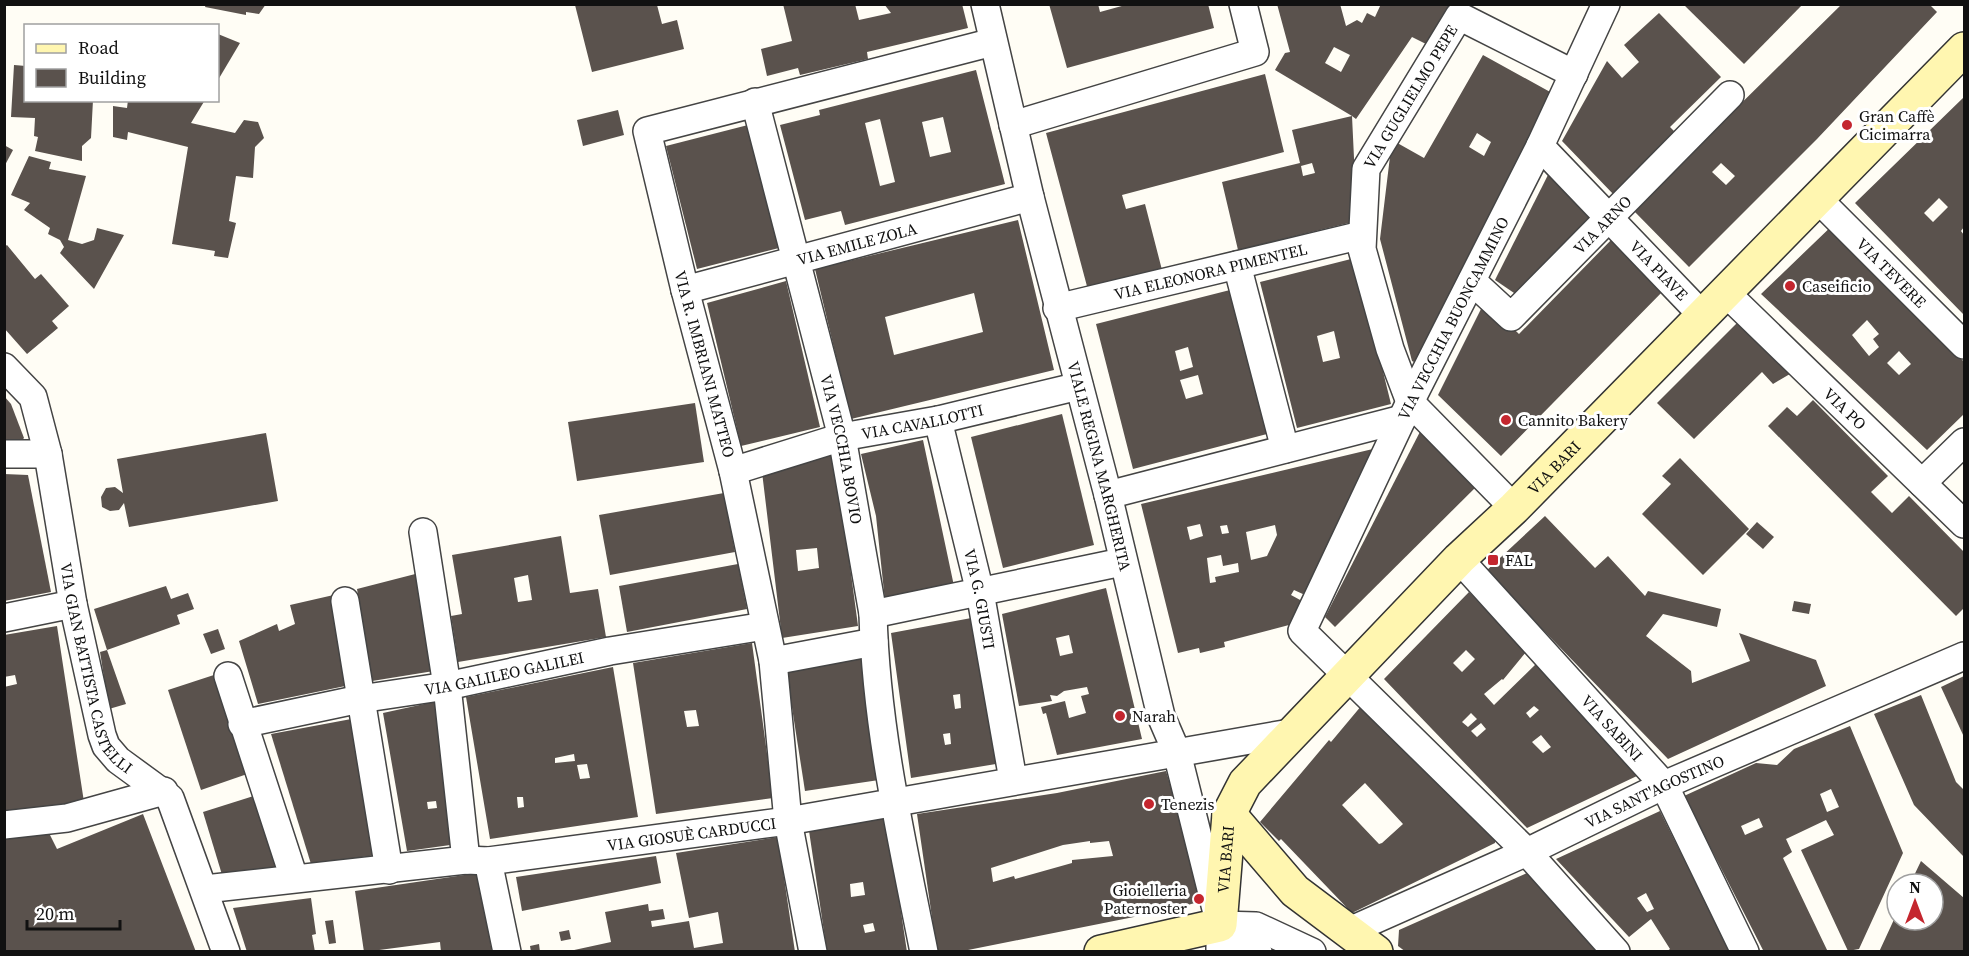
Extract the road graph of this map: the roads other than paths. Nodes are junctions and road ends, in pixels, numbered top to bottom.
1 (985, 4) edge
2 (1243, 4) edge
3 (1606, 4) edge
4 (993, 42) junction
5 (1965, 49) edge
6 (1574, 74) junction
7 (1730, 95) dead end
8 (755, 102) junction
9 (1013, 125) junction
10 (1540, 146) junction
11 (1030, 197) junction
12 (1818, 199) junction
13 (1610, 219) junction
14 (1362, 235) junction
15 (795, 259) junction
16 (1237, 265) junction
17 (1472, 281) junction
18 (685, 290) junction
19 (1726, 293) junction
20 (1057, 308) junction
21 (1703, 316) junction
22 (1965, 345) edge
23 (4, 367) edge
24 (1079, 386) junction
25 (1406, 411) junction
26 (939, 420) junction
27 (842, 437) junction
28 (1965, 442) edge
29 (1285, 449) junction
30 (4, 454) edge
31 (48, 454) junction
32 (734, 471) junction
33 (1922, 483) junction
34 (1108, 495) junction
35 (1514, 508) junction
36 (1965, 524) edge
37 (423, 532) dead end
38 (1459, 560) junction
39 (1122, 562) junction
40 (980, 592) junction
41 (345, 601) dead end
42 (73, 604) junction
43 (873, 614) junction
44 (4, 618) edge
45 (765, 626) junction
46 (874, 642) junction
47 (1965, 656) edge
48 (773, 661) junction
49 (1348, 675) junction
50 (228, 676) dead end
51 (447, 686) junction
52 (360, 699) junction
53 (242, 724) junction
54 (1290, 733) junction
55 (1177, 753) junction
56 (1013, 780) junction
57 (1665, 785) junction
58 (164, 791) junction
59 (894, 803) junction
60 (1229, 814) junction
61 (788, 821) junction
62 (4, 825) edge
63 (1527, 852) junction
64 (477, 860) junction
65 (389, 870) junction
66 (294, 878) junction
67 (205, 889) junction
68 (1347, 932) junction
69 (1220, 938) edge
70 (226, 951) edge
71 (507, 951) edge
72 (813, 951) edge
73 (924, 951) edge
74 (1101, 951) edge
75 (1258, 951) edge
76 (1312, 951) edge
77 (1376, 951) edge
78 (1616, 951) edge
79 (1745, 951) edge

1 - 4 street, VIALE REGINA MARGHERITA
2 - 9 street
3 - 6 street, VIA VECCHIA BUONCAMMINO
4 - 8 street, VIA R. IMBRIANI MATTEO
4 - 9 street, VIALE REGINA MARGHERITA
5 - 12 main road, VIA BARI
6 - 10 street, VIA VECCHIA BUONCAMMINO
6 - 14 street, VIA GUGLIELMO PEPE
7 - 13 street, VIA ARNO
8 - 15 street, VIA VECCHIA BOVIO
8 - 18 street, VIA R. IMBRIANI MATTEO
9 - 11 street, VIALE REGINA MARGHERITA
10 - 13 street, VIA PIAVE
10 - 17 street, VIA VECCHIA BUONCAMMINO
11 - 15 street, VIA EMILE ZOLA
11 - 20 street, VIALE REGINA MARGHERITA
12 - 19 main road, VIA BARI
12 - 22 street, VIA TEVERE
13 - 17 street, VIA ARNO
13 - 21 street, VIA PIAVE
14 - 16 street, VIA ELEONORA PIMENTEL
14 - 25 street, VIA GUGLIELMO PEPE
15 - 18 street, VIA EMILE ZOLA
15 - 27 street, VIA VECCHIA BOVIO
16 - 20 street, VIA ELEONORA PIMENTEL
16 - 29 street
17 - 25 street, VIA VECCHIA BUONCAMMINO
18 - 32 street, VIA R. IMBRIANI MATTEO
19 - 21 main road, VIA BARI
19 - 33 street, VIA PO
20 - 24 street, VIALE REGINA MARGHERITA
21 - 35 main road, VIA BARI
23 - 31 street, VIA GIAN BATTISTA CASTELLI
24 - 26 street, VIA CAVALLOTTI
24 - 34 street, VIALE REGINA MARGHERITA
25 - 29 street
25 - 35 street, VIA GUGLIELMO PEPE
25 - 49 street, VIA VECCHIA BUONCAMMINO
26 - 27 street, VIA CAVALLOTTI
26 - 40 street, VIA G. GIUSTI
27 - 32 street, VIA CAVALLOTTI
27 - 43 street, VIA VECCHIA BOVIO
28 - 33 street
29 - 34 street
30 - 31 street
31 - 42 street, VIA GIAN BATTISTA CASTELLI
32 - 45 street, VIA R. IMBRIANI MATTEO
33 - 36 street, VIA PO
34 - 39 street, VIALE REGINA MARGHERITA
35 - 38 main road, VIA BARI
37 - 51 street
38 - 49 main road, VIA BARI
38 - 57 street, VIA SABINI
39 - 40 street
39 - 55 street, VIALE REGINA MARGHERITA
40 - 43 street
40 - 56 street, VIA G. GIUSTI
41 - 52 street
42 - 44 street
42 - 58 street, VIA GIAN BATTISTA CASTELLI
43 - 46 street, VIA VECCHIA BOVIO
45 - 48 street, VIA R. IMBRIANI MATTEO
45 - 51 street, VIA GALILEO GALILEI
46 - 48 street
46 - 59 street, VIA VECCHIA BOVIO
47 - 57 street, VIA SANT'AGOSTINO
48 - 61 street, VIA R. IMBRIANI MATTEO
49 - 54 main road, VIA BARI
49 - 63 street
50 - 53 street
51 - 52 street, VIA GALILEO GALILEI
51 - 64 street
52 - 53 street, VIA GALILEO GALILEI
52 - 65 street
53 - 66 street
54 - 55 street, VIA GIOSUÈ CARDUCCI
54 - 60 main road, VIA BARI
55 - 56 street, VIA GIOSUÈ CARDUCCI
55 - 69 street, VIALE REGINA MARGHERITA
56 - 59 street, VIA GIOSUÈ CARDUCCI
57 - 63 street, VIA SANT'AGOSTINO
57 - 79 street, VIA SABINI
58 - 62 street
58 - 67 street, VIA GIAN BATTISTA CASTELLI
59 - 61 street, VIA GIOSUÈ CARDUCCI
59 - 73 street, VIA VECCHIA BOVIO
60 - 68 main road
60 - 69 main road, VIA BARI
61 - 64 street, VIA GIOSUÈ CARDUCCI
61 - 72 street, VIA R. IMBRIANI MATTEO
63 - 68 street, VIA SANT'AGOSTINO
63 - 78 street
64 - 65 street, VIA GIOSUÈ CARDUCCI
64 - 71 street
65 - 66 street, VIA GIOSUÈ CARDUCCI
66 - 67 street, VIA GIOSUÈ CARDUCCI
67 - 70 street, VIA GIAN BATTISTA CASTELLI
68 - 77 main road
69 - 74 main road
69 - 75 street
69 - 76 street

